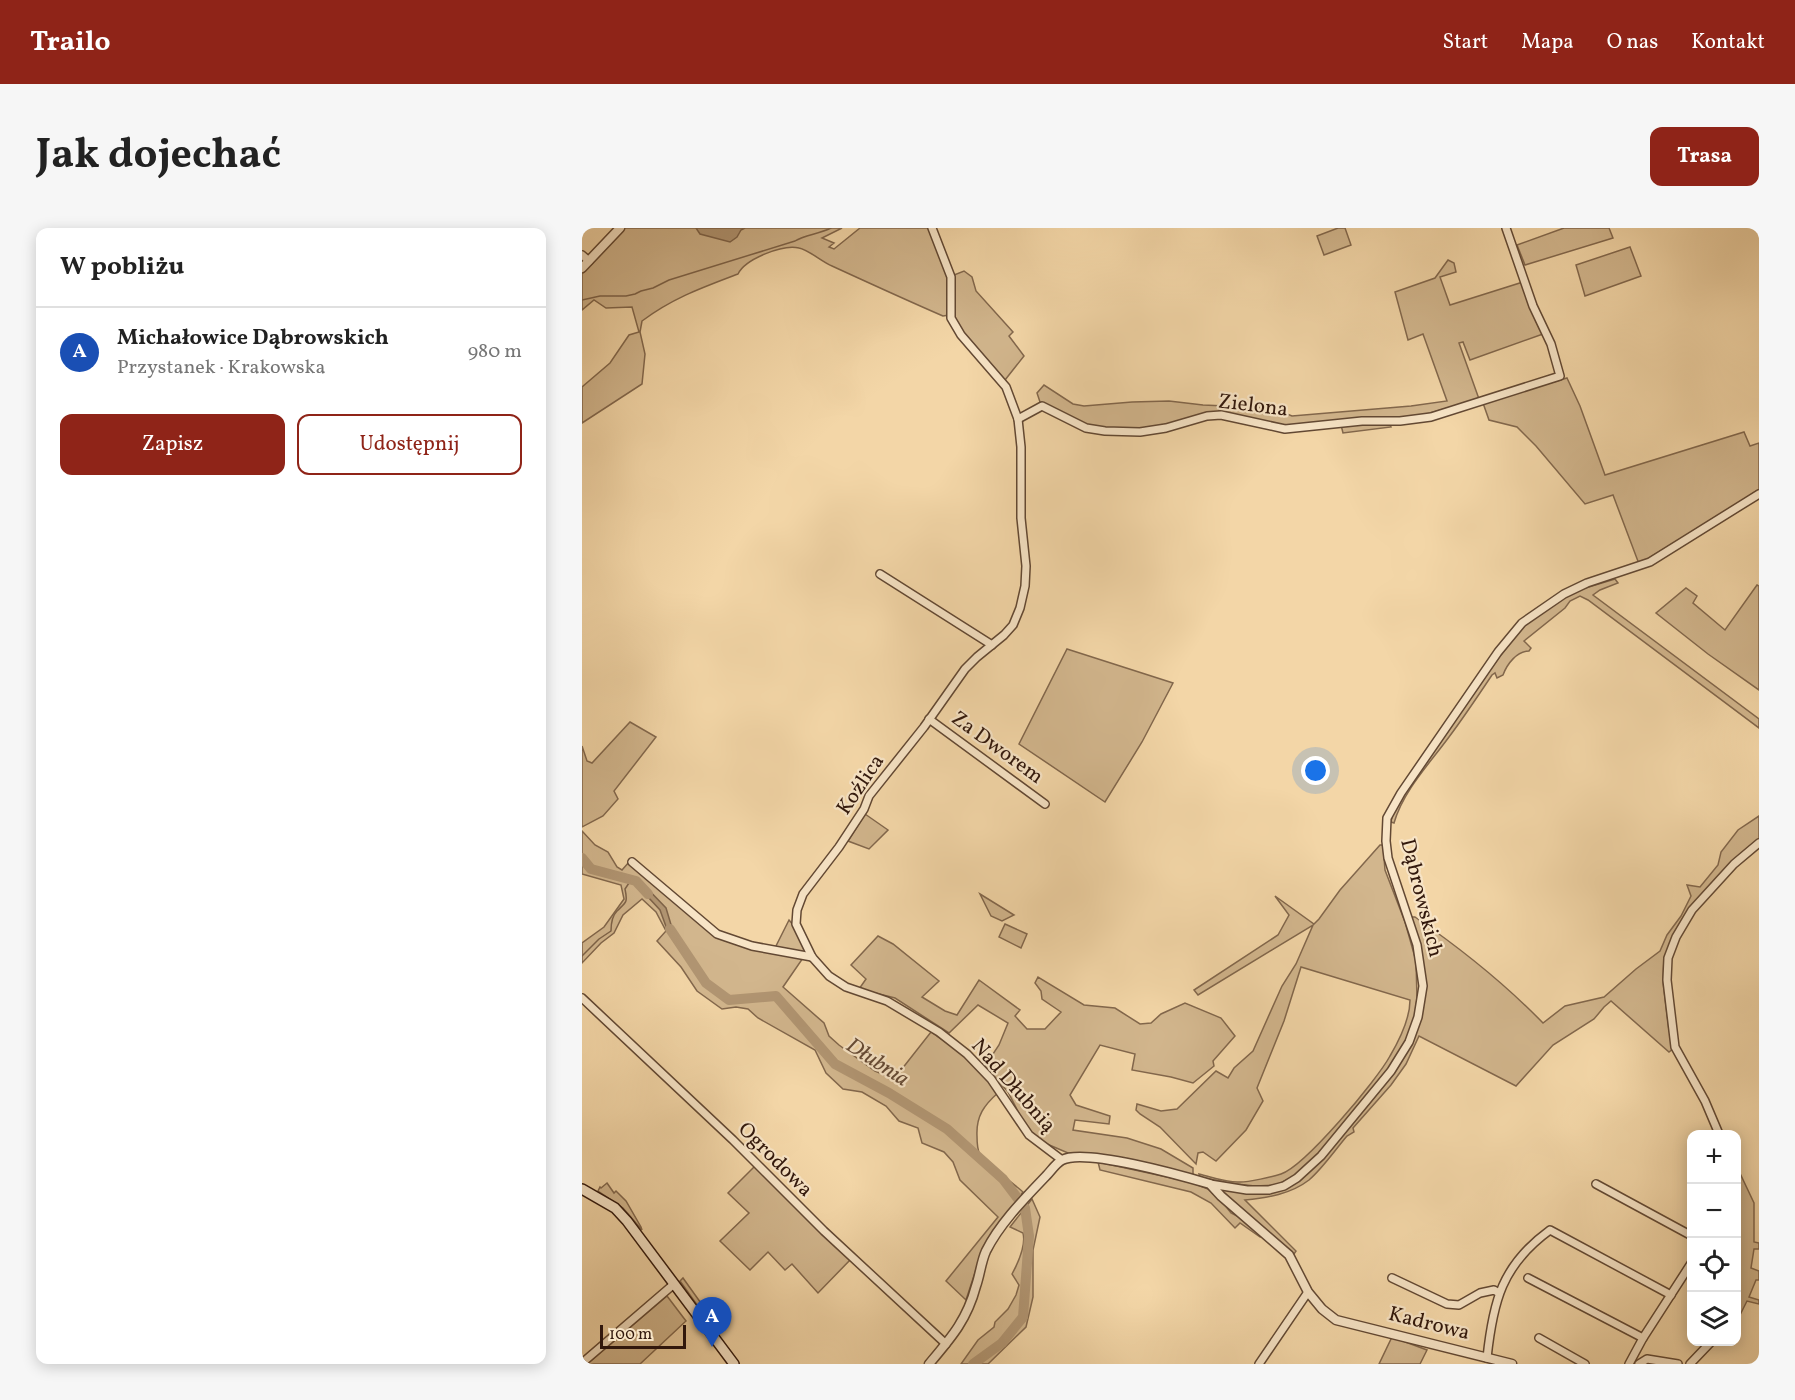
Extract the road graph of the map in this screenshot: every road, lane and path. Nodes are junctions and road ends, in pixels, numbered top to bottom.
1 (620, 228) edge
2 (932, 228) edge
3 (1506, 228) edge
4 (586, 258) edge
5 (582, 268) edge
6 (1018, 419) junction
7 (1759, 494) edge
8 (880, 574) dead end
9 (992, 645) junction
10 (929, 719) junction
11 (1045, 804) dead end
12 (1759, 843) edge
13 (633, 862) dead end
14 (812, 957) junction
15 (582, 998) edge
16 (1717, 1130) edge
17 (1062, 1160) junction
18 (1210, 1184) junction
19 (1596, 1184) dead end
20 (582, 1189) edge
21 (1687, 1233) edge
22 (1687, 1270) edge
23 (1392, 1278) dead end
24 (1528, 1278) dead end
25 (674, 1284) junction
26 (1308, 1292) junction
27 (1498, 1293) junction
28 (1671, 1295) junction
29 (1539, 1338) dead end
30 (1643, 1338) junction
31 (946, 1344) junction
32 (1706, 1346) edge
33 (1487, 1358) junction
34 (582, 1363) edge
35 (734, 1364) edge
36 (929, 1364) edge
37 (1259, 1364) edge
38 (1512, 1364) edge
39 (1585, 1364) edge
40 (1629, 1364) edge
41 (1639, 1364) edge
42 (1678, 1364) edge
43 (1690, 1364) edge

1 - 4 street
2 - 6 street, Koźlica
3 - 6 street, Zielona
4 - 5 street
6 - 9 street, Koźlica
7 - 18 street, Dąbrowskich
8 - 9 street
9 - 10 street, Koźlica
10 - 11 street, Za Dworem
10 - 14 street, Koźlica
12 - 16 street
13 - 14 street
14 - 17 street, Nad Dłubnią
15 - 31 street, Ogrodowa
17 - 18 street, Dąbrowskich
17 - 31 street
18 - 26 street
19 - 21 street
20 - 25 main road
22 - 28 street
23 - 27 street
24 - 30 street
25 - 34 street
25 - 35 main road
26 - 33 street, Kadrowa
26 - 37 street
27 - 28 street
27 - 33 street
28 - 30 street
29 - 39 street
30 - 40 street
31 - 36 street
32 - 43 street
33 - 38 street, Kadrowa
41 - 42 street

